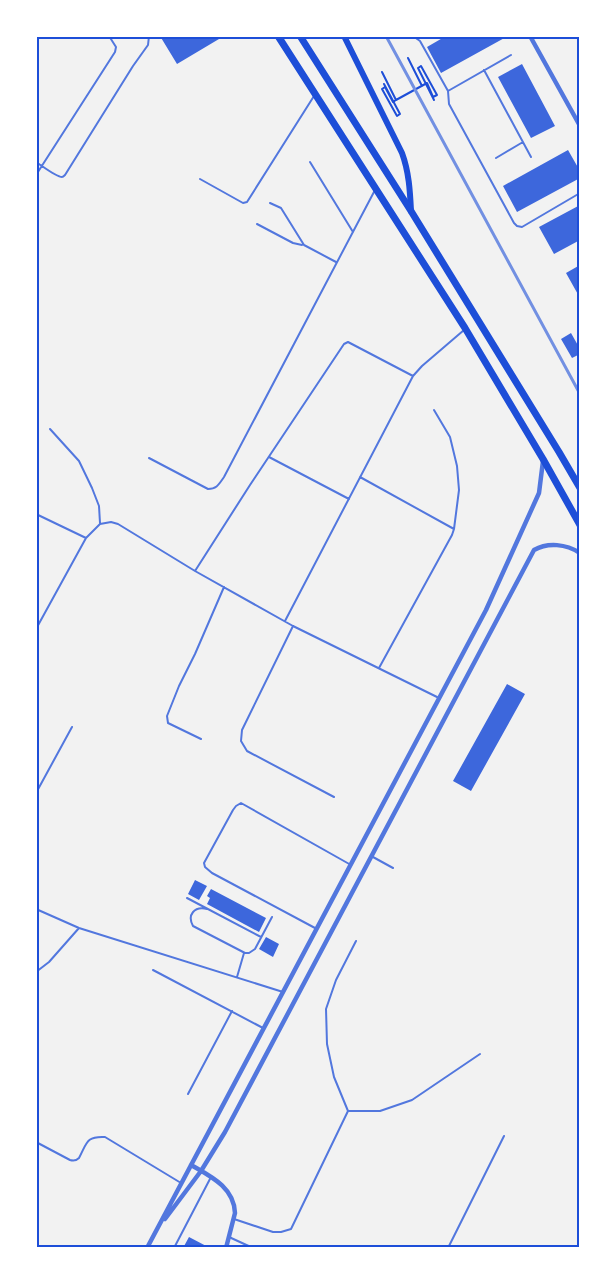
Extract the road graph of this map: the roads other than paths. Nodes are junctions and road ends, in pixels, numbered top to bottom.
1 (109, 36) edge
2 (149, 36) edge
3 (278, 36) edge
4 (300, 36) edge
5 (344, 36) edge
6 (413, 36) edge
7 (421, 36) edge
8 (530, 36) edge
9 (417, 39) junction
10 (511, 55) dead end
11 (484, 70) junction
12 (448, 92) junction
13 (315, 94) junction
14 (580, 126) edge
15 (523, 142) junction
16 (531, 157) dead end
17 (496, 158) dead end
18 (36, 162) edge
19 (310, 162) dead end
20 (42, 167) junction
21 (36, 175) edge
22 (200, 179) dead end
23 (376, 188) junction
24 (580, 193) edge
25 (270, 202) dead end
26 (412, 211) junction
27 (257, 224) dead end
28 (353, 232) junction
29 (304, 245) junction
30 (337, 262) junction
31 (465, 328) junction
32 (413, 376) junction
33 (434, 410) dead end
34 (50, 429) dead end
35 (269, 457) junction
36 (149, 458) dead end
37 (544, 459) junction
38 (360, 477) junction
39 (580, 488) edge
40 (349, 499) junction
41 (36, 514) edge
42 (100, 524) junction
43 (580, 525) edge
44 (454, 529) junction
45 (86, 538) junction
46 (580, 553) edge
47 (195, 570) junction
48 (224, 587) junction
49 (285, 621) junction
50 (293, 626) junction
51 (36, 629) edge
52 (379, 668) junction
53 (440, 698) junction
54 (72, 727) dead end
55 (201, 739) dead end
56 (36, 793) edge
57 (334, 797) dead end
58 (371, 856) junction
59 (350, 865) junction
60 (392, 868) dead end
61 (187, 898) dead end
62 (36, 909) edge
63 (207, 909) junction
64 (272, 917) dead end
65 (79, 928) junction
66 (316, 929) junction
67 (261, 937) junction
68 (356, 941) dead end
69 (244, 953) junction
70 (153, 970) dead end
71 (36, 972) edge
72 (236, 977) junction
73 (283, 992) junction
74 (232, 1012) junction
75 (263, 1028) junction
76 (480, 1054) dead end
77 (188, 1094) dead end
78 (348, 1111) junction
79 (504, 1136) dead end
80 (36, 1142) edge
81 (191, 1164) junction
82 (201, 1171) junction
83 (211, 1177) junction
84 (181, 1183) junction
85 (234, 1220) junction
86 (156, 1231) junction
87 (228, 1237) junction
88 (147, 1248) edge
89 (174, 1248) edge
90 (226, 1248) edge
91 (253, 1248) edge
92 (448, 1248) edge

1 - 20 lane
2 - 20 lane
3 - 13 highway
4 - 26 highway
5 - 26 main road
6 - 9 lane
7 - 9 lane
8 - 14 street
9 - 12 lane
10 - 11 lane
11 - 12 lane
11 - 15 lane
12 - 24 lane
13 - 22 lane
13 - 23 highway
15 - 16 lane
15 - 17 lane
18 - 20 lane
19 - 28 lane
20 - 21 lane
23 - 28 lane
23 - 31 highway
25 - 29 lane
26 - 39 highway
27 - 29 lane
28 - 30 lane
29 - 30 lane
30 - 36 lane
31 - 32 lane
31 - 37 highway
32 - 35 lane
32 - 38 lane
33 - 44 lane
34 - 42 lane
35 - 40 lane
35 - 47 lane
37 - 43 highway
37 - 53 street
38 - 40 lane
38 - 44 lane
40 - 49 lane
41 - 45 lane
42 - 45 lane
42 - 47 lane
44 - 52 lane
45 - 51 lane
46 - 58 street
47 - 48 lane
48 - 49 lane
48 - 55 lane
49 - 50 lane
50 - 52 lane
50 - 57 lane
52 - 53 lane
53 - 59 street
54 - 56 lane
58 - 60 lane
58 - 82 street
59 - 66 street
59 - 66 lane
61 - 63 lane
62 - 65 lane
63 - 67 lane
63 - 69 lane
64 - 67 lane
65 - 71 lane
65 - 72 lane
66 - 73 street
67 - 69 lane
68 - 78 lane
69 - 72 lane
70 - 74 lane
72 - 73 lane
73 - 75 street
74 - 75 lane
74 - 77 lane
75 - 81 street
76 - 78 lane
78 - 85 lane
79 - 92 lane
80 - 84 lane
81 - 82 street
81 - 84 street
82 - 83 street
82 - 86 street
83 - 85 street
83 - 89 lane
84 - 86 street
85 - 87 street
86 - 88 street
87 - 90 street
87 - 91 lane

